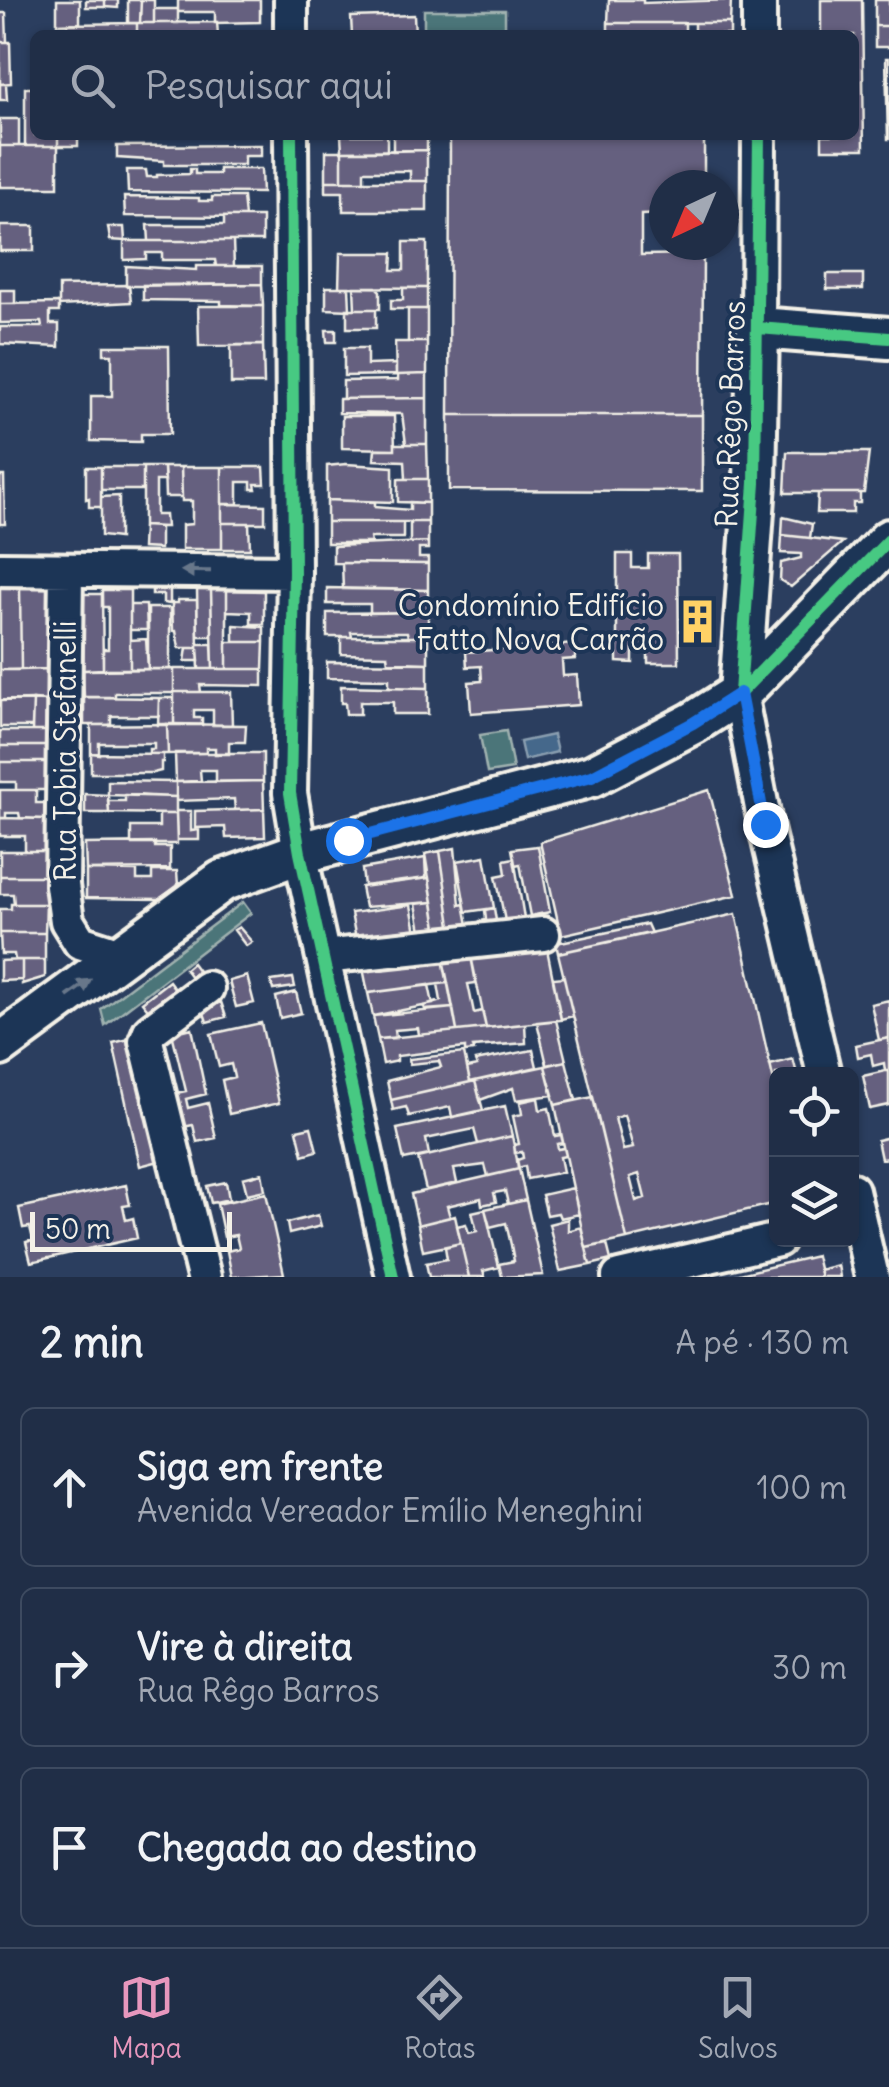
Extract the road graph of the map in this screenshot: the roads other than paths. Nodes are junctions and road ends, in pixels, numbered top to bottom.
1 (290, 0) edge
2 (759, 0) edge
3 (291, 30) edge
4 (759, 30) edge
5 (291, 140) edge
6 (759, 140) edge
7 (758, 328) junction
8 (889, 338) edge
9 (889, 540) edge
10 (0, 570) edge
11 (66, 570) junction
12 (294, 572) junction
13 (740, 693) junction
14 (300, 853) junction
15 (543, 934) dead end
16 (123, 956) junction
17 (322, 957) junction
18 (208, 988) dead end
19 (0, 1045) edge
20 (822, 1067) edge
21 (863, 1212) edge
22 (769, 1242) edge
23 (204, 1277) edge
24 (394, 1277) edge
25 (619, 1277) edge
26 (872, 1277) edge

1 - 3 street
2 - 4 street
5 - 12 street
6 - 7 street, Rua Rêgo Barros
7 - 8 main road
7 - 13 main road, Rua Rêgo Barros
9 - 13 main road
10 - 11 street
12 -> 11 street
11 - 16 street, Rua Tobia Stefanelli
12 - 14 street
13 - 14 main road
13 - 20 street, Rua Rêgo Barros
14 - 16 main road
14 - 17 street
15 - 17 street
19 -> 16 main road
17 - 24 street
18 - 23 street
21 - 26 street
22 - 25 street

